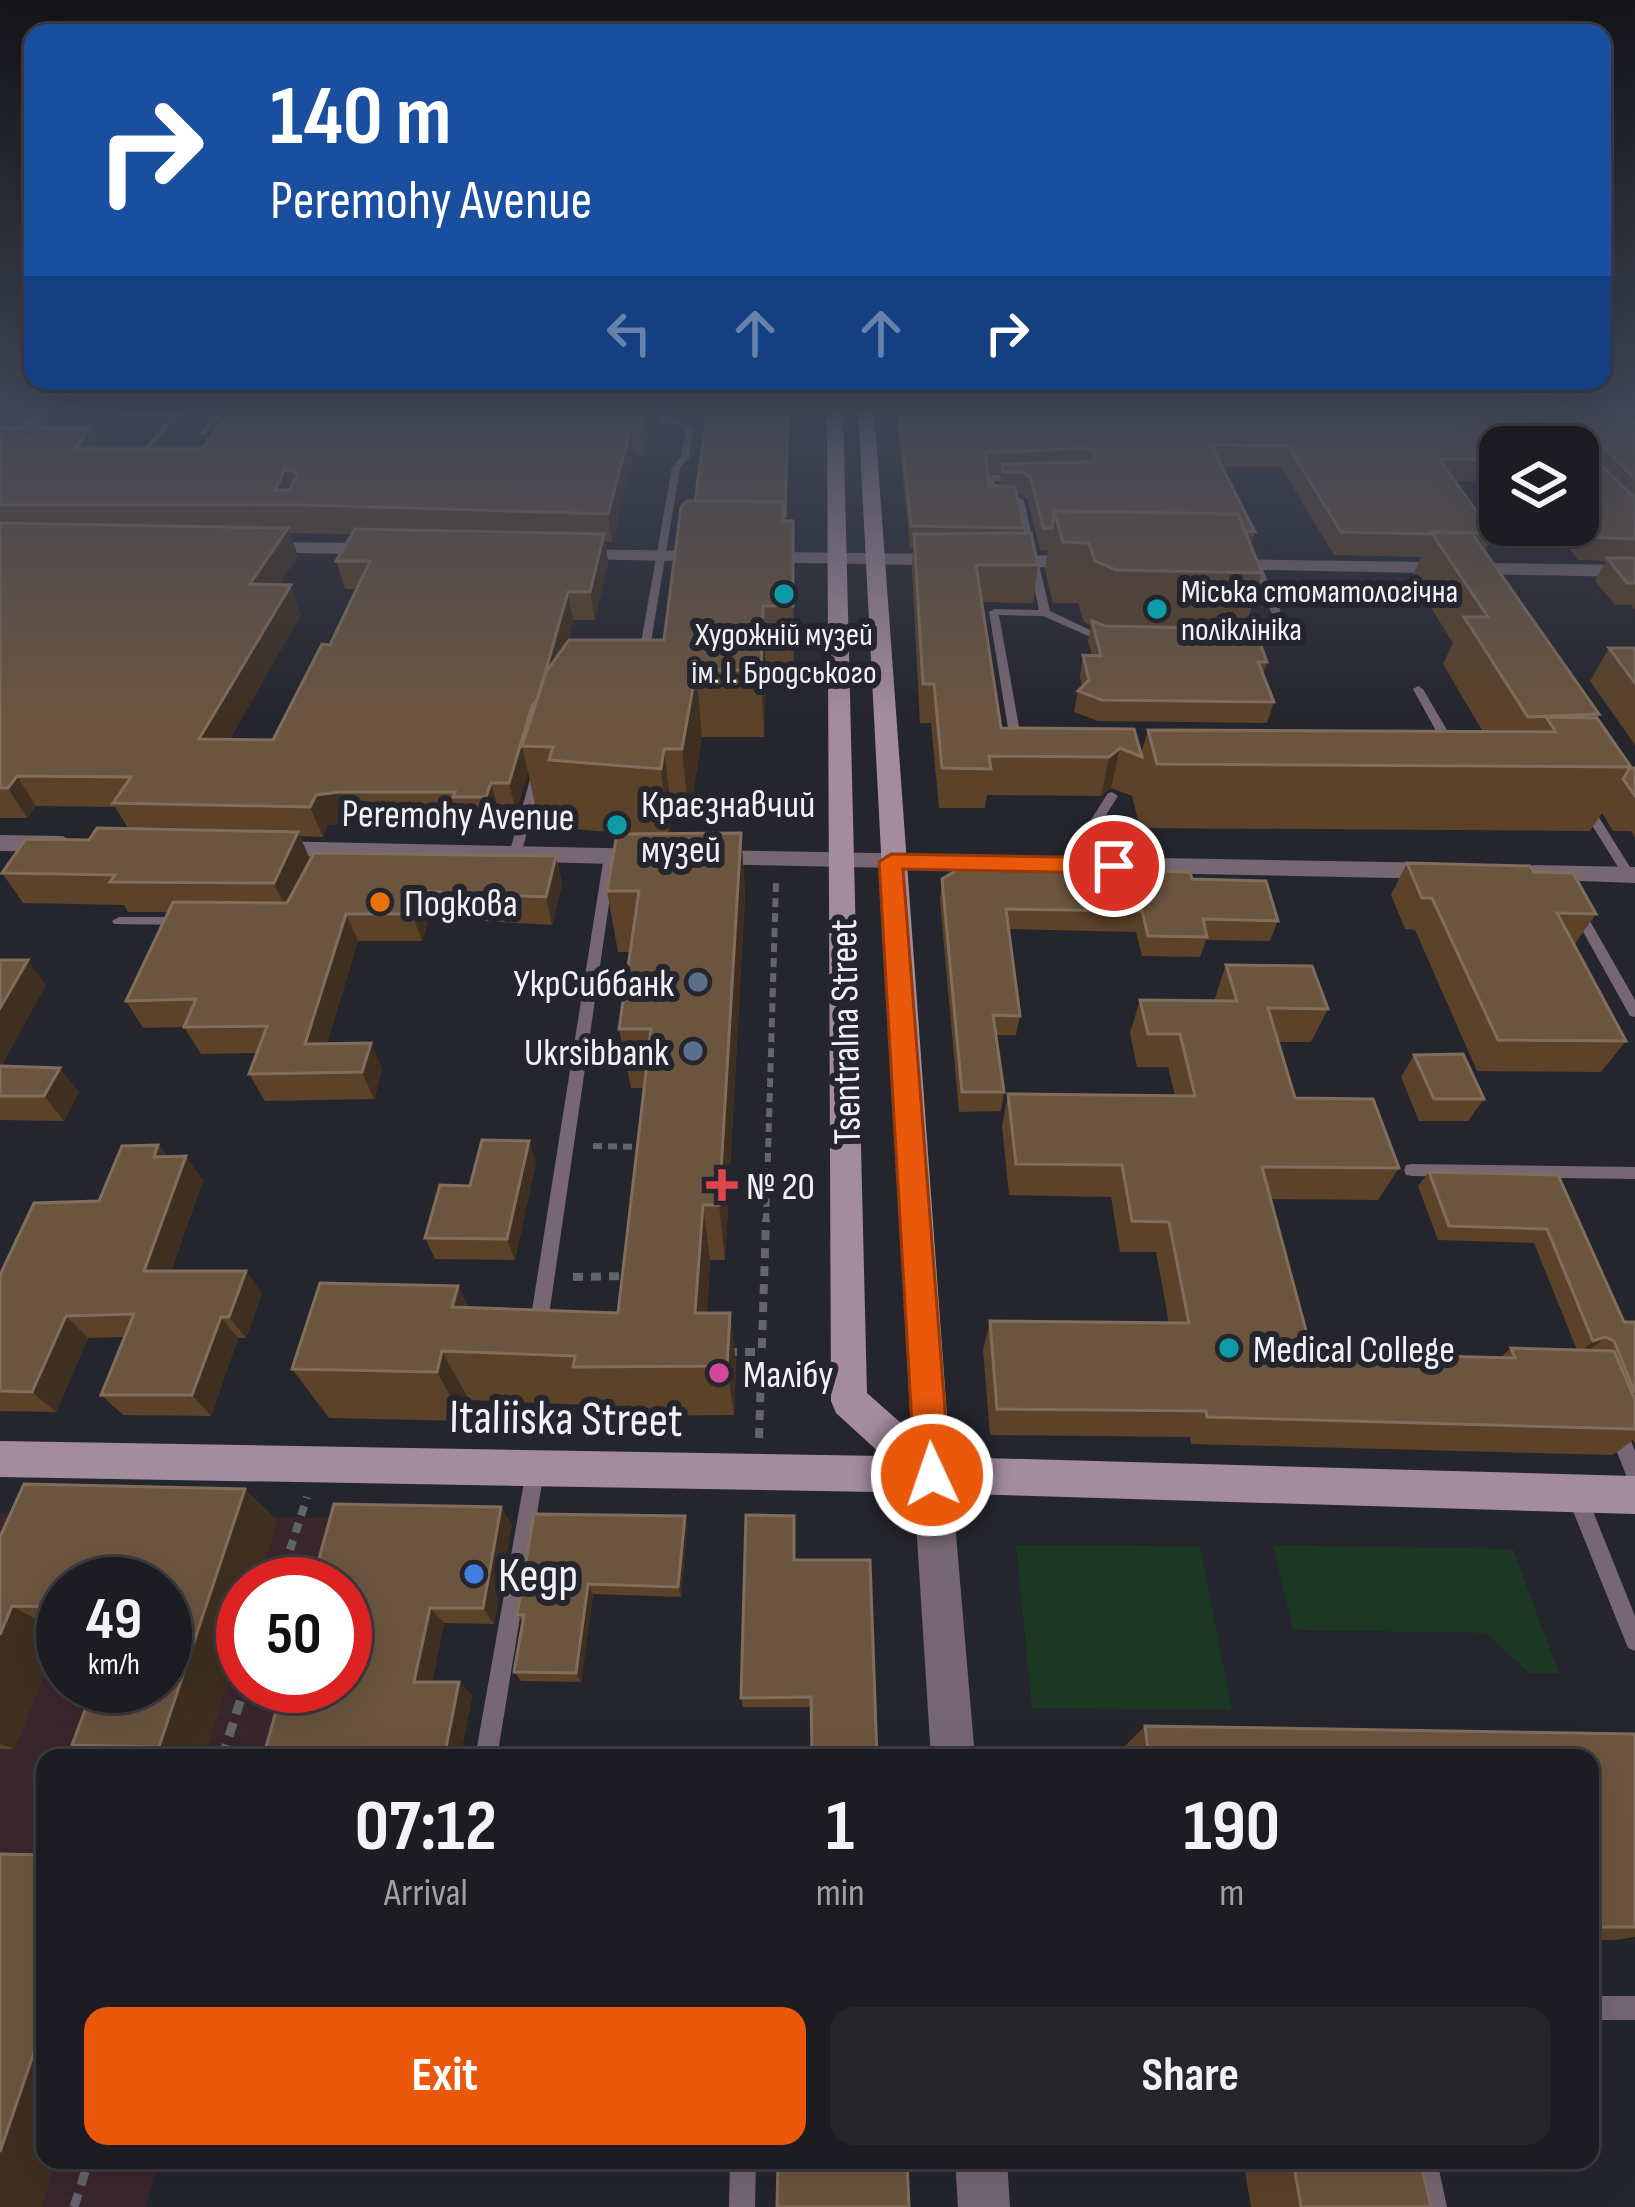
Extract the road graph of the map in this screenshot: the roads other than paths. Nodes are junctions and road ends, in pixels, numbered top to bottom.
1 (668, 511) edge
2 (836, 511) edge
3 (871, 511) edge
4 (1022, 511) edge
5 (246, 546) edge
6 (406, 549) edge
7 (545, 552) edge
8 (660, 554) junction
9 (837, 558) junction
10 (874, 559) junction
11 (1033, 561) junction
12 (1100, 562) edge
13 (1189, 564) edge
14 (1256, 566) junction
15 (1462, 567) junction
16 (1635, 571) edge
17 (1475, 586) edge
18 (1045, 613) junction
19 (1120, 640) edge
20 (1226, 642) edge
21 (640, 678) edge
22 (1418, 689) dead end
23 (1039, 746) edge
24 (1454, 754) edge
25 (543, 757) edge
26 (1579, 794) edge
27 (1112, 796) dead end
28 (0, 843) edge
29 (94, 844) edge
30 (235, 848) edge
31 (514, 854) junction
32 (610, 856) junction
33 (841, 861) junction
34 (891, 862) junction
35 (1068, 865) junction
36 (1463, 872) edge
37 (1510, 872) edge
38 (1556, 874) junction
39 (1632, 875) edge
40 (119, 921) dead end
41 (207, 922) edge
42 (1635, 1012) edge
43 (1412, 1170) dead end
44 (1635, 1173) edge
45 (537, 1332) edge
46 (1612, 1419) edge
47 (0, 1460) edge
48 (549, 1468) junction
49 (1635, 1473) edge
50 (932, 1475) junction
51 (1576, 1493) junction
52 (1635, 1495) edge
53 (1635, 1641) edge
54 (488, 1749) edge
55 (952, 1749) edge
56 (1599, 2008) edge
57 (1635, 2008) edge
58 (743, 2169) edge
59 (982, 2169) edge
60 (1426, 2169) edge
61 (742, 2207) edge
62 (984, 2207) edge
63 (1434, 2207) edge

1 - 8 lane
2 - 9 main road, Tsentralna Street
3 - 10 main road, Tsentralna Street
4 - 11 lane
5 - 6 street
7 - 8 street
8 - 9 street
8 - 21 lane
9 - 10 street
9 - 33 main road, Tsentralna Street
10 - 11 street
10 - 34 main road, Tsentralna Street
11 - 12 street
11 - 18 lane
13 - 14 street
14 - 15 street
14 - 20 lane
15 - 16 street
15 - 17 lane
18 - 19 lane
18 - 23 lane
22 - 24 lane
25 - 31 lane
26 - 39 lane
27 - 35 lane
28 - 29 street
30 - 31 street, Peremohy Avenue
31 - 32 street, Peremohy Avenue
32 - 33 street, Peremohy Avenue
32 - 45 lane
33 - 34 street, Peremohy Avenue
33 - 50 main road, Tsentralna Street
34 - 35 street, Peremohy Avenue
34 - 50 main road, Tsentralna Street
35 - 36 street, Peremohy Avenue
37 - 38 street
38 - 39 street
38 - 42 lane
40 - 41 lane
43 - 44 lane
46 - 49 lane
47 - 48 main road, Italiiska Street
48 - 50 main road, Italiiska Street
48 - 54 lane
50 - 51 main road, Italiiska Street
50 - 55 street, Tsentralna Street
51 - 52 main road, Italiiska Street
51 - 53 lane
56 - 57 lane
58 - 61 lane
59 - 62 street
60 - 63 lane

